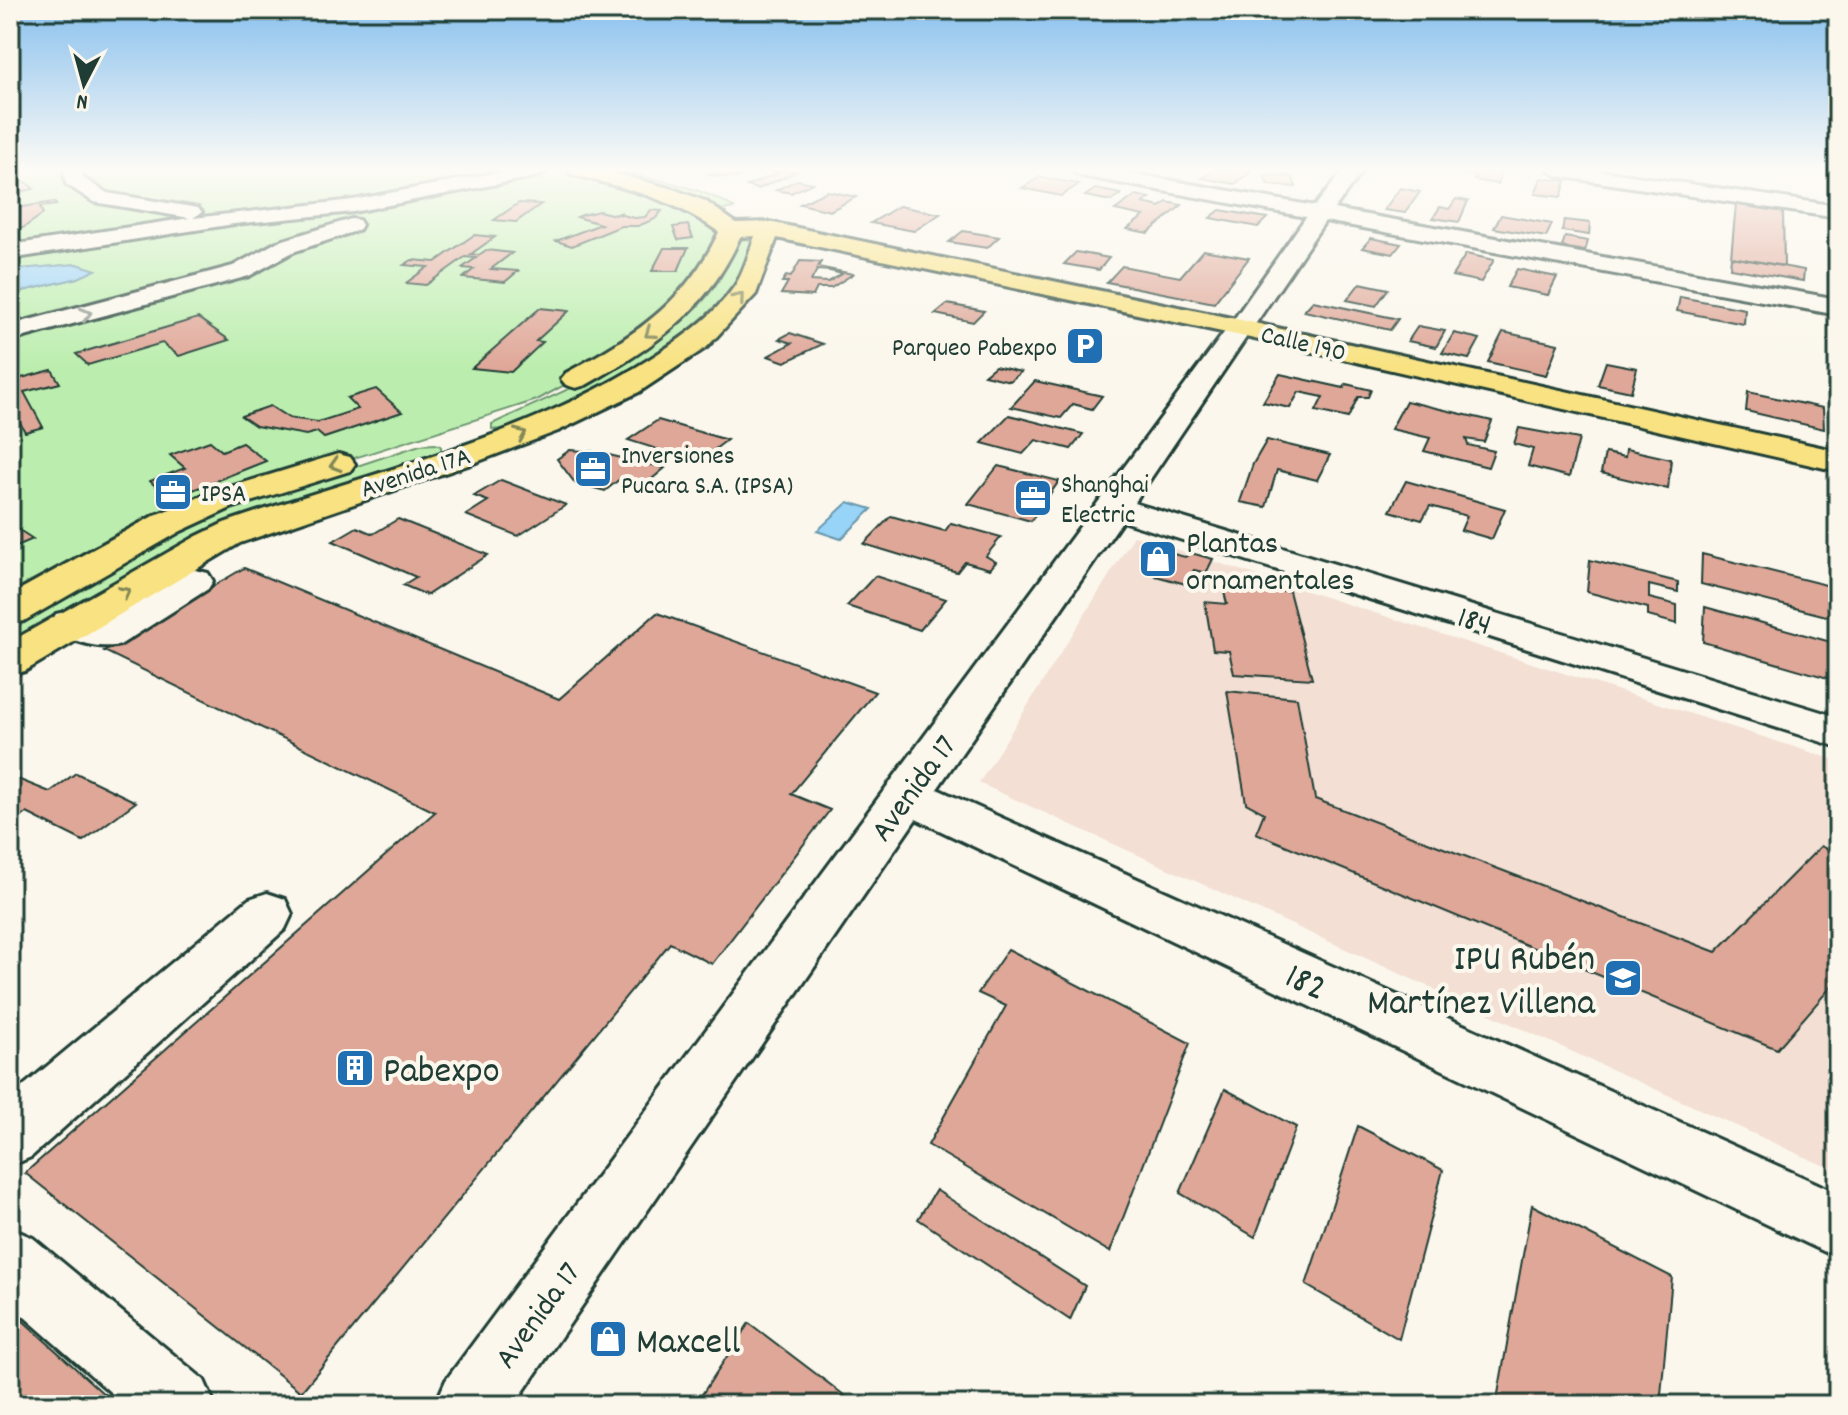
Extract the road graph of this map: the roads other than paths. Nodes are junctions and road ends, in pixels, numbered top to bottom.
1 (47, 236) edge
2 (112, 236) edge
3 (290, 236) edge
4 (318, 236) edge
5 (740, 236) edge
6 (759, 236) edge
7 (816, 236) edge
8 (1304, 236) edge
9 (1447, 236) edge
10 (285, 247) junction
11 (10, 251) edge
12 (1838, 307) edge
13 (1241, 328) junction
14 (10, 333) edge
15 (455, 428) junction
16 (486, 448) junction
17 (1838, 461) edge
18 (1113, 507) junction
19 (195, 581) dead end
20 (10, 612) edge
21 (70, 623) junction
22 (10, 661) edge
23 (1838, 732) edge
24 (907, 795) junction
25 (267, 914) dead end
26 (10, 1136) edge
27 (1838, 1226) edge
28 (10, 1261) edge
29 (179, 1405) edge
30 (471, 1405) edge

1 - 11 street
2 - 11 street
3 - 10 street
4 - 10 street
5 -> 15 main road, Avenida 17A
16 -> 6 main road, Avenida 17A
7 - 13 main road, Calle 190
8 - 13 street, Avenida 17
9 - 12 street
14 -> 10 street
13 - 17 main road, Calle 190
13 - 18 street, Avenida 17
15 - 16 main road
15 -> 20 main road, Avenida 17A
21 -> 16 main road, Avenida 17A
18 - 23 street, 184
18 - 24 street, Avenida 17
19 - 21 street
21 - 22 main road, Avenida 17A
24 - 27 street, 182
24 - 30 street, Avenida 17
25 - 26 street
28 - 29 street

